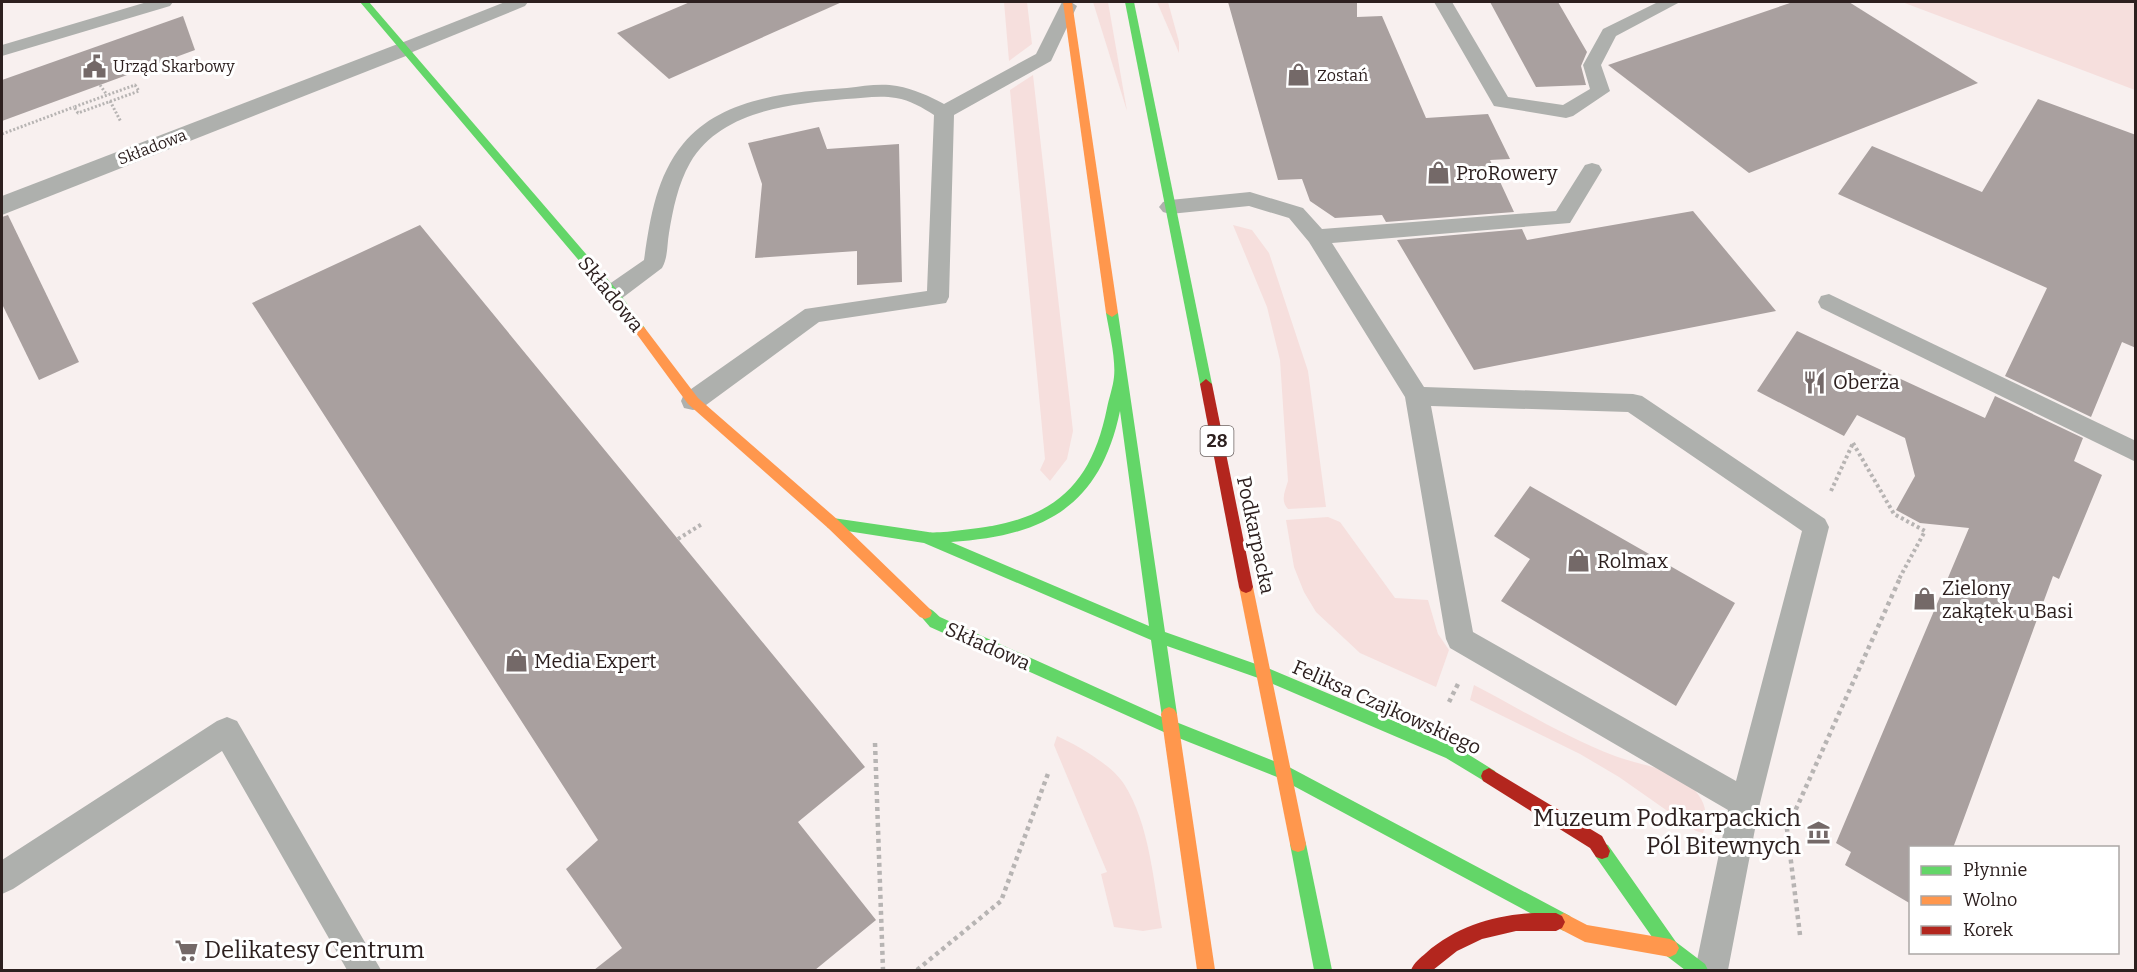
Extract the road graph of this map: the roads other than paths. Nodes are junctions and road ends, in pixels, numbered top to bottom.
1 (164, 2) edge
2 (364, 2) edge
3 (519, 2) edge
4 (1129, 2) edge
5 (1443, 2) edge
6 (1671, 2) edge
7 (1068, 4) edge
8 (403, 49) junction
9 (2, 51) edge
10 (944, 112) junction
11 (1592, 170) dead end
12 (2, 206) edge
13 (1170, 207) junction
14 (1317, 237) junction
15 (614, 293) junction
16 (1829, 302) dead end
17 (1121, 375) junction
18 (1417, 396) junction
19 (693, 400) junction
20 (2136, 452) edge
21 (833, 524) junction
22 (925, 537) junction
23 (1157, 636) junction
24 (1265, 674) junction
25 (1171, 728) junction
26 (1283, 772) junction
27 (1745, 803) junction
28 (2, 878) edge
29 (1562, 922) junction
30 (1670, 948) junction
31 (365, 970) edge
32 (1206, 970) edge
33 (1323, 970) edge
34 (1420, 970) edge
35 (1699, 970) edge
36 (1712, 970) edge

1 - 9 lane
2 - 8 street, Składowa
3 - 8 lane
4 - 13 street, Podkarpacka / 28
5 - 6 lane
7 - 10 lane
7 - 17 street
8 - 12 street, Składowa
8 - 15 street, Składowa
10 - 15 lane
10 - 19 lane
11 - 14 lane
13 - 14 lane
13 - 24 street, Podkarpacka / 28
14 - 18 lane
15 - 19 street, Składowa
16 - 20 lane
17 - 22 street
17 - 23 street
18 - 27 lane
18 - 27 lane
19 - 21 street, Składowa
21 - 22 street
21 - 25 street, Składowa
22 - 23 street
23 - 24 street, Feliksa Czajkowskiego
23 - 25 street
24 - 26 street, Podkarpacka / 28
24 - 30 street, Feliksa Czajkowskiego
25 - 26 street, Składowa
25 - 32 street
26 - 29 street, Feliksa Czajkowskiego
26 - 33 street, Podkarpacka / 28
27 - 36 lane
28 - 31 lane
29 - 30 street, Feliksa Czajkowskiego
29 - 34 street
30 - 35 street, Feliksa Czajkowskiego

